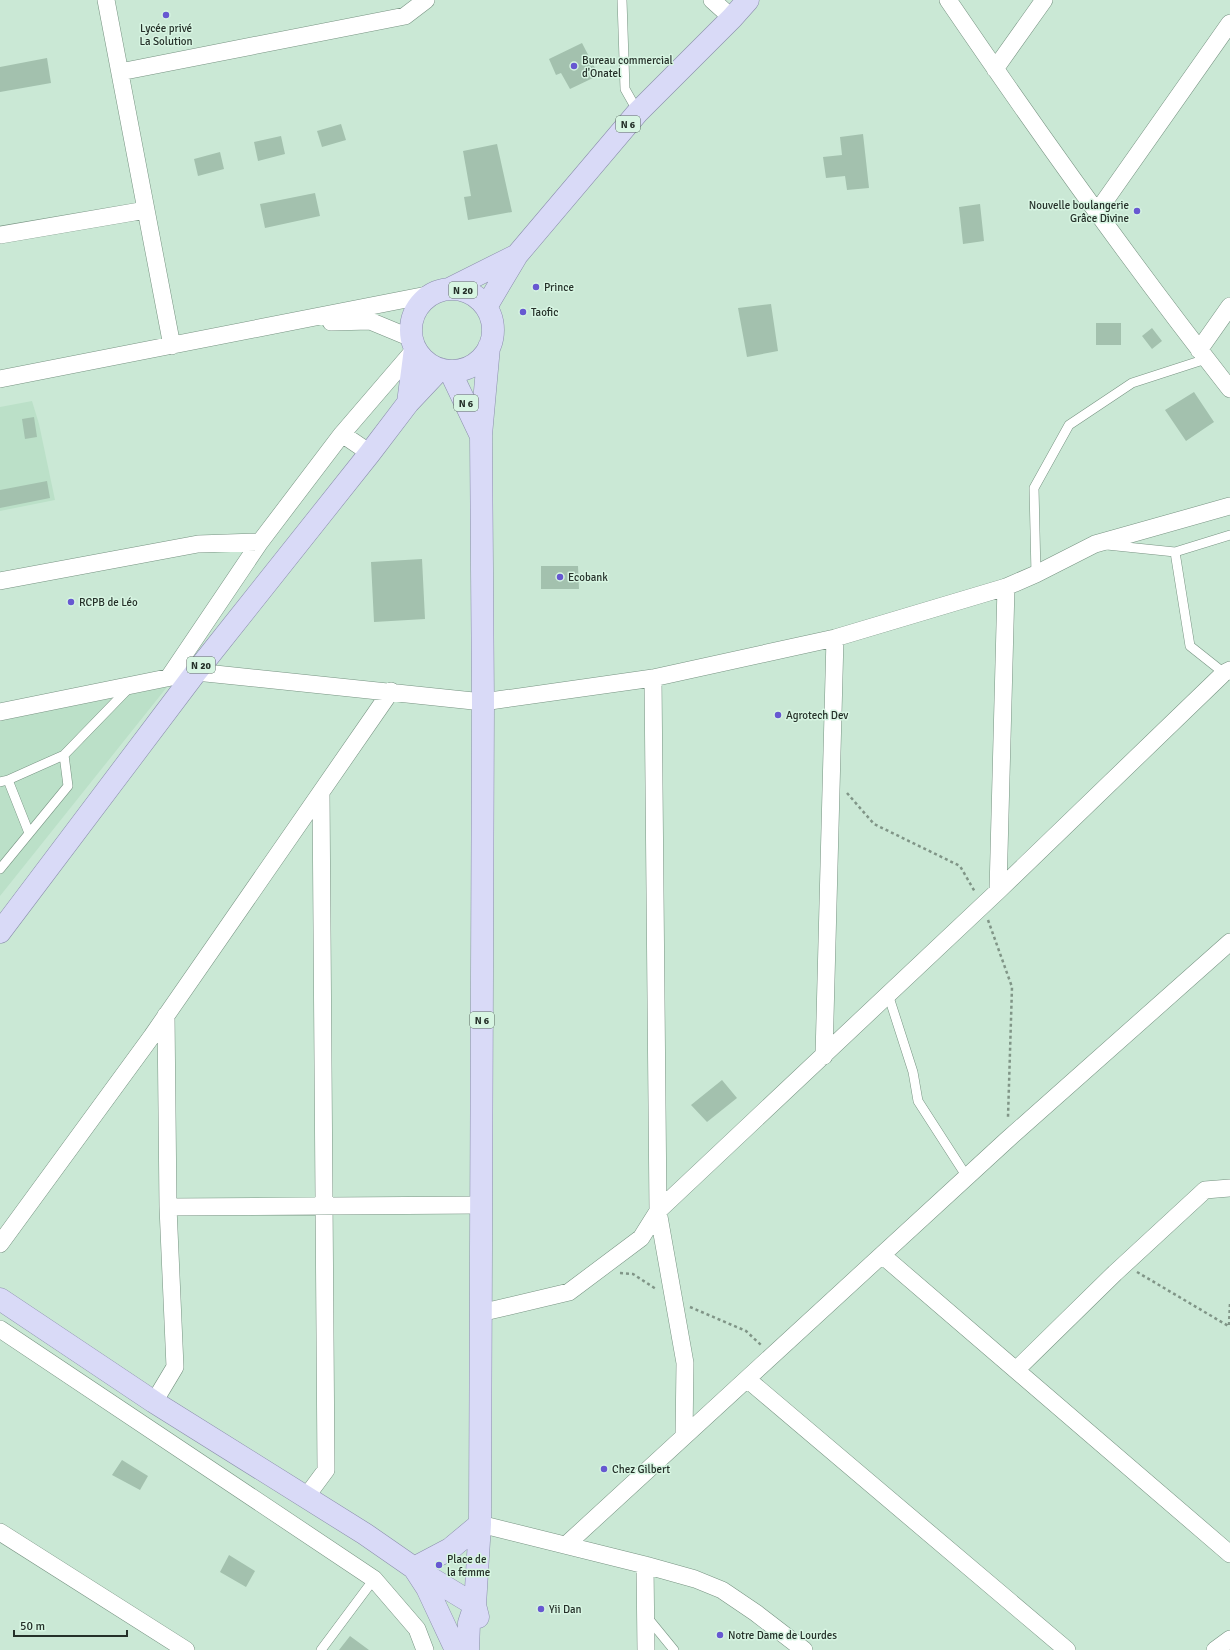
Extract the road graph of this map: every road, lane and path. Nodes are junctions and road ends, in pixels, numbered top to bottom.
1 (106, 0) edge
2 (426, 0) edge
3 (622, 0) edge
4 (712, 0) edge
5 (748, 0) edge
6 (948, 0) edge
7 (1044, 0) edge
8 (732, 18) junction
9 (1230, 23) edge
10 (995, 69) junction
11 (120, 72) junction
12 (638, 112) junction
13 (146, 210) junction
14 (1097, 212) junction
15 (0, 235) edge
16 (517, 255) junction
17 (441, 291) junction
18 (1230, 306) edge
19 (486, 307) junction
20 (287, 322) junction
21 (413, 343) junction
22 (172, 346) junction
23 (489, 347) junction
24 (1202, 354) junction
25 (445, 370) junction
26 (0, 379) edge
27 (1230, 389) edge
28 (408, 403) junction
29 (342, 434) junction
30 (481, 435) junction
31 (370, 453) junction
32 (1230, 506) edge
33 (1230, 535) edge
34 (260, 542) junction
35 (1095, 544) junction
36 (1174, 552) junction
37 (1036, 574) junction
38 (0, 581) edge
39 (1006, 587) junction
40 (835, 638) junction
41 (196, 672) junction
42 (1227, 672) edge
43 (169, 677) junction
44 (653, 678) junction
45 (132, 685) junction
46 (392, 691) junction
47 (483, 702) junction
48 (0, 712) edge
49 (64, 755) junction
50 (4, 781) edge
51 (321, 792) junction
52 (29, 833) junction
53 (0, 869) edge
54 (998, 891) junction
55 (0, 932) edge
56 (1230, 942) edge
57 (888, 994) junction
58 (166, 1015) junction
59 (824, 1056) junction
60 (967, 1177) junction
61 (1230, 1188) edge
62 (481, 1205) junction
63 (325, 1206) junction
64 (168, 1207) junction
65 (658, 1211) junction
66 (0, 1244) edge
67 (882, 1255) junction
68 (1115, 1273) junction
69 (0, 1299) edge
70 (1230, 1304) edge
71 (480, 1314) junction
72 (1229, 1326) edge
73 (0, 1329) edge
74 (1017, 1369) junction
75 (747, 1379) junction
76 (154, 1402) junction
77 (684, 1436) junction
78 (306, 1497) junction
79 (480, 1524) junction
80 (0, 1532) edge
81 (566, 1545) junction
82 (1230, 1554) edge
83 (645, 1565) junction
84 (414, 1568) junction
85 (374, 1579) junction
86 (475, 1605) junction
87 (645, 1615) junction
88 (1230, 1639) edge
89 (186, 1650) edge
90 (321, 1650) edge
91 (425, 1650) edge
92 (456, 1650) edge
93 (468, 1650) edge
94 (480, 1650) edge
95 (646, 1650) edge
96 (674, 1650) edge
97 (804, 1650) edge
98 (1067, 1650) edge
99 (1215, 1650) edge

1 - 11 street
2 - 11 street
3 - 12 lane
4 - 8 street
5 - 8 main road, N 6
6 - 10 street
7 - 10 street
8 - 12 main road, N 6
9 - 14 street
10 - 14 street
11 - 13 street
12 - 16 main road, N 6
13 - 15 street
13 - 22 street
14 - 24 street
16 - 17 main road, N 6
16 - 19 main road, N 6
17 - 19 main road, N 20
17 - 20 street
17 - 21 main road, N 20
18 - 24 street
19 - 23 main road, N 20
20 - 21 street
20 - 22 street
21 - 25 main road
21 - 28 main road, N 20
21 - 29 street
22 - 26 street
23 - 25 main road, N 20
23 - 30 main road, N 6
24 - 27 street
24 - 37 lane
25 - 28 main road, N 20
25 - 30 main road, N 6
28 - 31 main road, N 20
29 - 31 street
29 - 34 street
30 - 47 main road, N 6
31 - 41 main road, N 20
32 - 35 street
33 - 36 lane
34 - 38 street
34 - 43 street
35 - 36 lane
35 - 37 street
36 - 42 lane
37 - 39 street
39 - 40 street
39 - 54 street
40 - 44 street
40 - 59 street
41 - 43 street
41 - 46 street
41 - 55 main road, N 20
42 - 54 street
43 - 45 street
44 - 47 street
44 - 65 street
45 - 48 street
45 - 49 lane
46 - 47 street
46 - 51 street
47 - 62 main road, N 6
49 - 50 lane
49 - 52 lane
50 - 52 lane
51 - 58 street
51 - 63 street
52 - 53 lane
54 - 57 street
56 - 60 street
57 - 59 street
57 - 60 lane
58 - 64 street
58 - 66 street
59 - 65 street
60 - 67 street
61 - 68 street
62 - 63 street
62 - 71 main road, N 6
63 - 64 street
63 - 78 street
64 - 76 street
65 - 71 street
65 - 77 street
67 - 74 street
67 - 75 street
68 - 72 path
68 - 74 street
69 - 76 main road
70 - 72 path
71 - 79 main road, N 6
73 - 85 street
74 - 82 street
75 - 77 street
75 - 98 street
76 - 78 main road
77 - 81 street
78 - 84 main road
79 - 81 street
79 - 84 main road
79 - 86 main road, N 6
80 - 89 street
81 - 83 street
83 - 87 street
83 - 97 street
84 - 86 main road
84 - 92 main road
85 - 90 lane
85 - 91 street
86 - 93 main road, N 6
86 - 94 main road, N 6
87 - 95 street
87 - 96 lane
88 - 99 street

